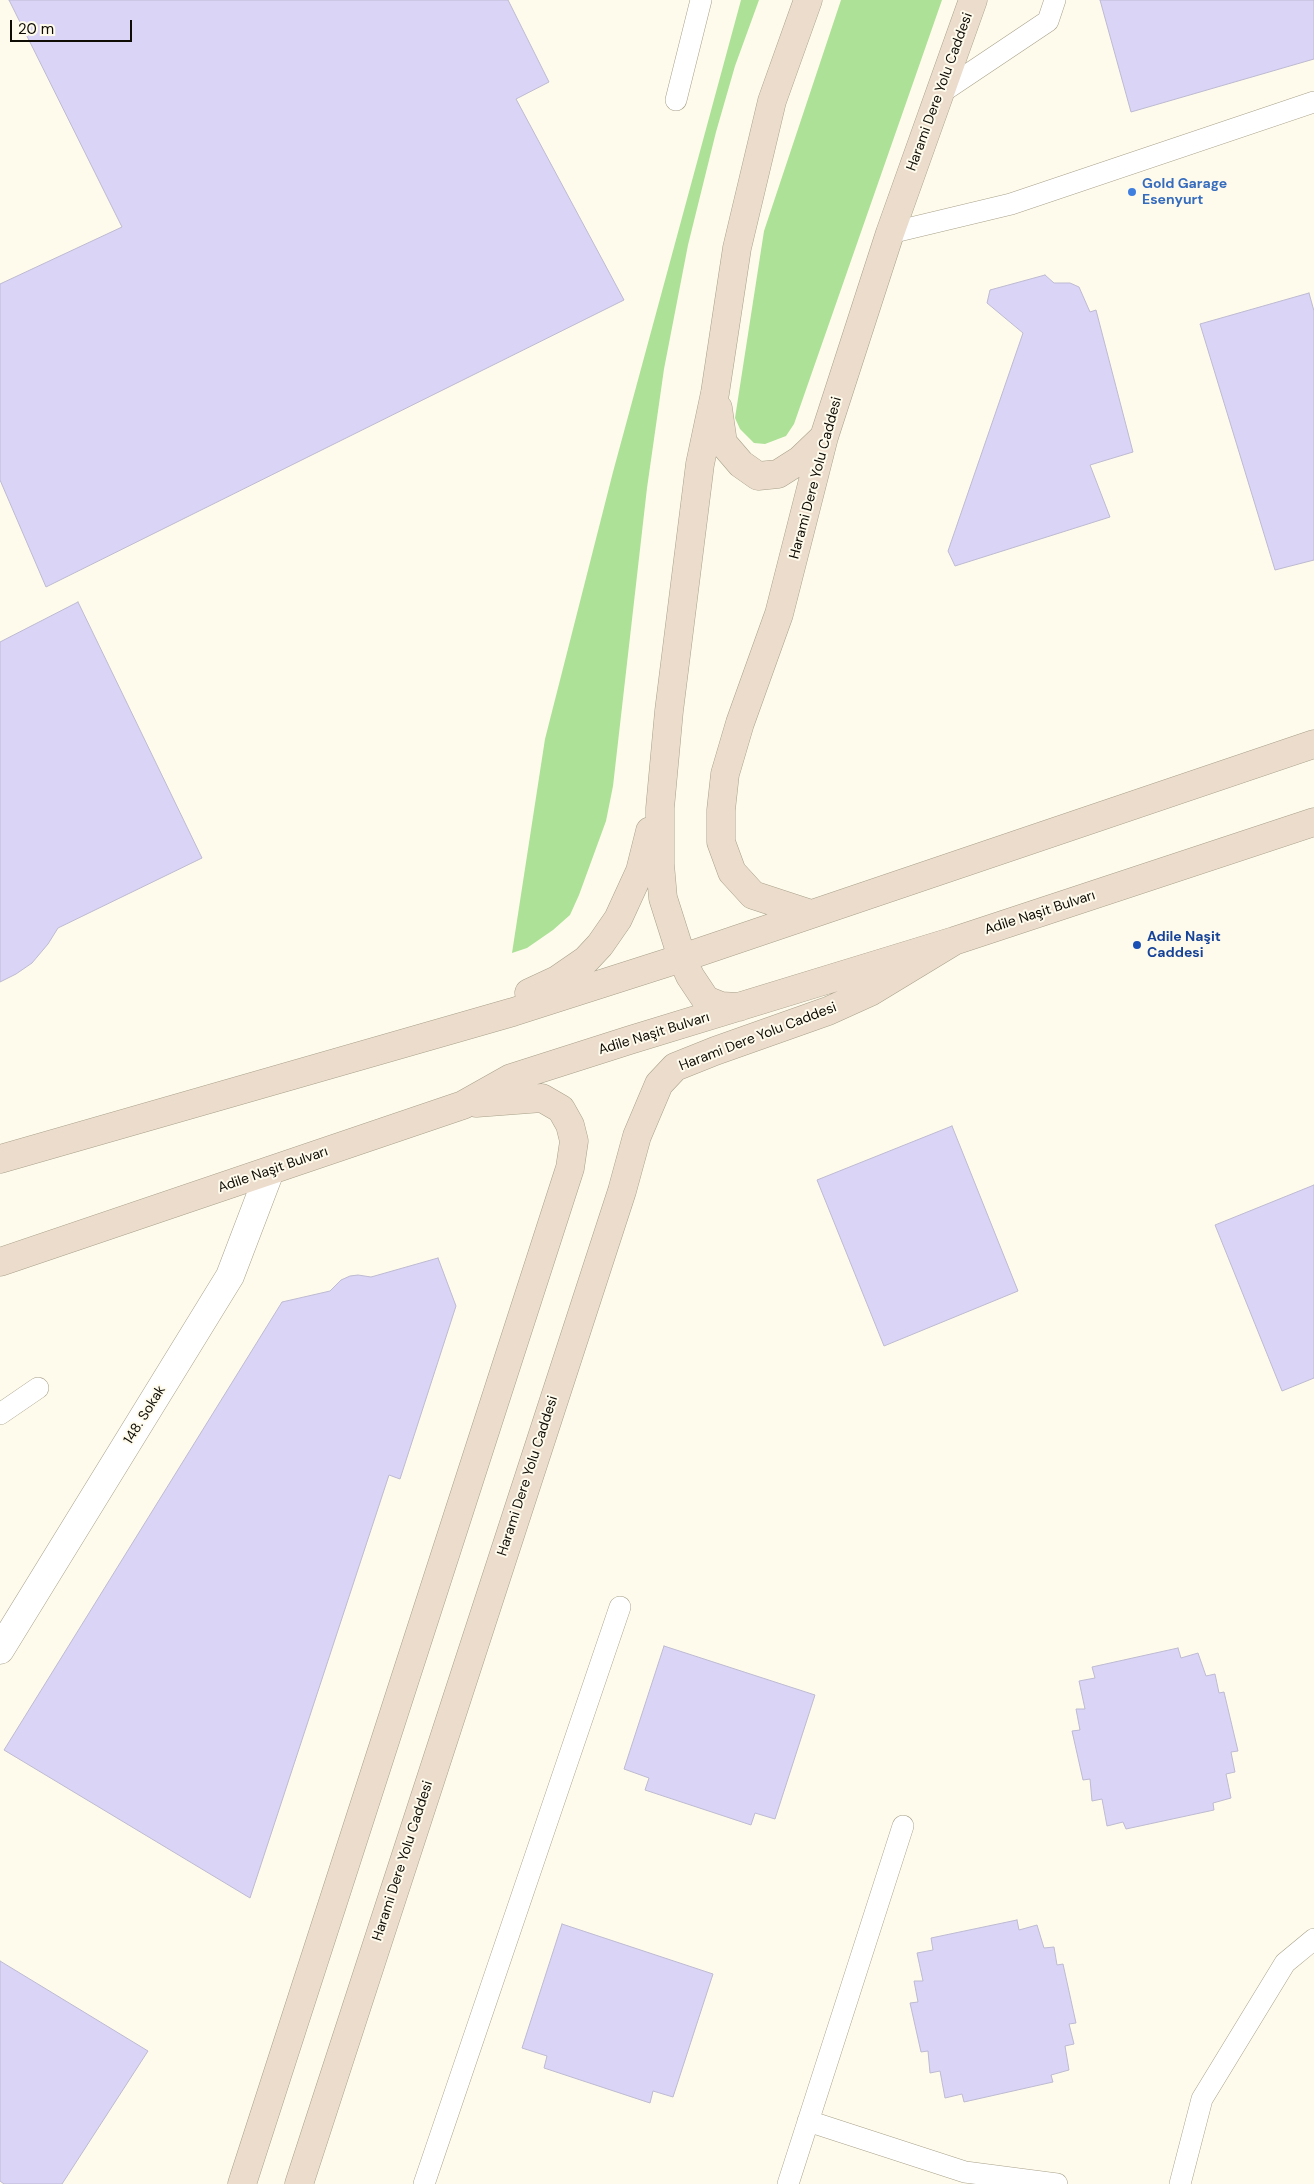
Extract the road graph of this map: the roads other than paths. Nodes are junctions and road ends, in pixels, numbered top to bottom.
1 (701, 0) edge
2 (808, 0) edge
3 (973, 0) edge
4 (1055, 0) edge
5 (939, 94) junction
6 (676, 100) dead end
7 (1314, 102) edge
8 (890, 233) junction
9 (715, 393) junction
10 (824, 437) junction
11 (1314, 744) edge
12 (662, 786) junction
13 (1314, 822) edge
14 (811, 914) junction
15 (954, 942) junction
16 (682, 958) junction
17 (740, 1008) junction
18 (443, 1033) junction
19 (462, 1105) junction
20 (0, 1160) edge
21 (270, 1171) junction
22 (0, 1262) edge
23 (38, 1388) dead end
24 (0, 1414) edge
25 (620, 1607) dead end
26 (0, 1650) edge
27 (903, 1826) dead end
28 (1314, 1939) edge
29 (808, 2121) junction
30 (242, 2184) edge
31 (299, 2184) edge
32 (424, 2184) edge
33 (788, 2184) edge
34 (1057, 2184) edge
35 (1180, 2184) edge

1 - 6 lane
2 - 9 main road
3 - 5 main road, Harami Dere Yolu Caddesi
4 - 5 lane
5 - 8 main road, Harami Dere Yolu Caddesi
7 - 8 lane
8 - 10 main road, Harami Dere Yolu Caddesi
9 - 10 main road
9 - 12 main road
10 - 14 main road, Harami Dere Yolu Caddesi
11 - 14 main road
12 - 16 main road
12 - 18 main road
13 - 15 main road, Adile Naşit Bulvarı
14 - 16 main road
15 - 17 main road, Adile Naşit Bulvarı
15 - 31 main road, Harami Dere Yolu Caddesi
16 - 17 main road
16 - 18 main road
17 - 19 main road, Adile Naşit Bulvarı
18 - 20 main road
19 - 21 main road, Adile Naşit Bulvarı
19 - 30 main road
21 - 22 main road, Adile Naşit Bulvarı
21 - 26 street, 148. Sokak
23 - 24 lane
25 - 32 lane
27 - 29 lane
28 - 35 lane
29 - 33 lane
29 - 34 lane

